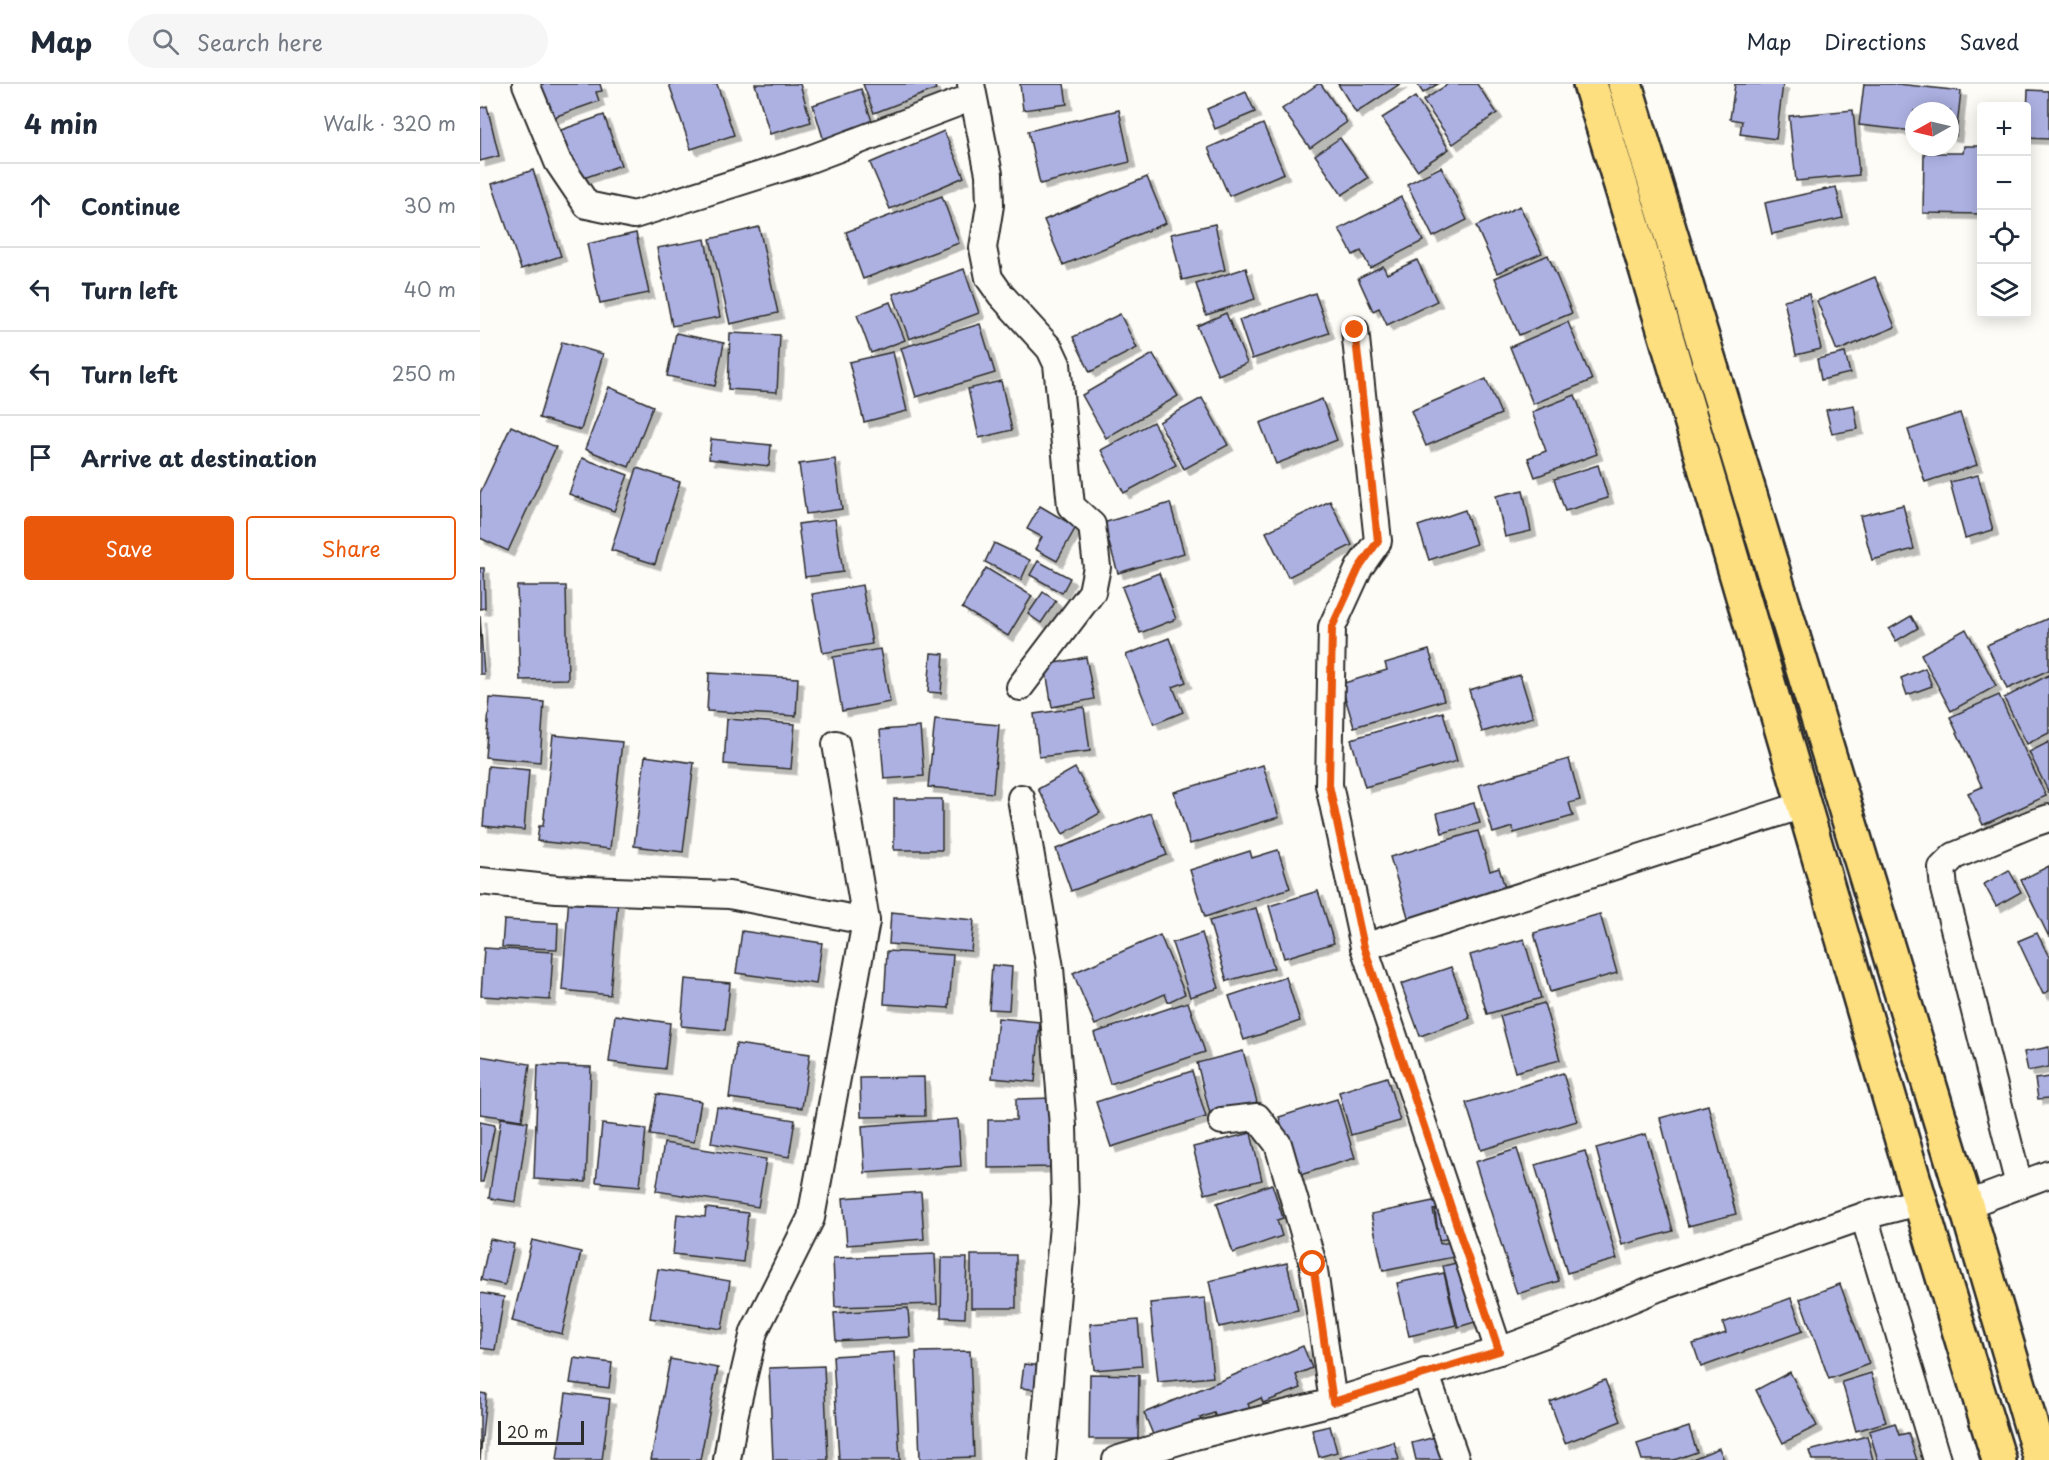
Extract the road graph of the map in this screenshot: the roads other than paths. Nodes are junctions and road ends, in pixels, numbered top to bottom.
1 (526, 84) edge
2 (1590, 84) edge
3 (1625, 84) edge
4 (972, 90) edge
5 (1355, 330) dead end
6 (1020, 687) dead end
7 (836, 744) dead end
8 (1021, 798) dead end
9 (1803, 805) junction
10 (2049, 818) edge
11 (480, 881) edge
12 (866, 921) junction
13 (1364, 947) junction
14 (1222, 1121) dead end
15 (2049, 1174) edge
16 (2019, 1185) junction
17 (1919, 1203) junction
18 (1966, 1204) junction
19 (1864, 1216) junction
20 (1499, 1351) junction
21 (1425, 1372) junction
22 (1333, 1402) junction
23 (727, 1460) edge
24 (1042, 1460) edge
25 (1116, 1460) edge
26 (1456, 1460) edge
27 (1937, 1460) edge
28 (1999, 1460) edge
29 (2041, 1460) edge

1 - 4 street
2 - 9 highway
3 - 18 highway
4 - 6 street
5 - 13 street
7 - 12 street
8 - 24 street
9 - 13 street
9 - 17 highway
10 - 16 street
11 - 12 street
12 - 23 street
13 - 20 street
14 - 22 street
15 - 16 street
16 - 18 street
17 - 19 street
17 - 28 highway
18 - 29 highway
19 - 20 street
19 - 27 street
20 - 21 street
21 - 22 street
21 - 26 street
22 - 25 street

